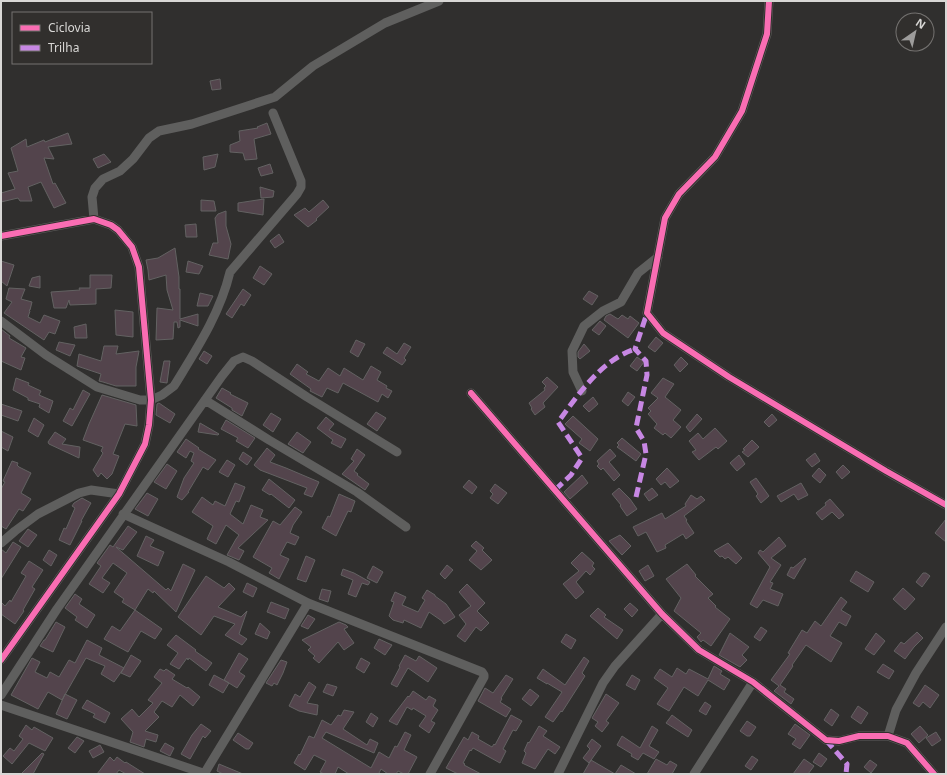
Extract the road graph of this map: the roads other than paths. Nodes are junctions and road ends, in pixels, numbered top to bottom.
1 (440, 1) edge
2 (769, 1) edge
3 (273, 113) dead end
4 (94, 219) junction
5 (1, 236) edge
6 (658, 257) junction
7 (1, 321) edge
8 (582, 391) dead end
9 (471, 393) dead end
10 (151, 400) junction
11 (205, 400) junction
12 (397, 452) dead end
13 (119, 494) junction
14 (946, 505) edge
15 (123, 514) junction
16 (406, 527) dead end
17 (1, 544) edge
18 (308, 603) junction
19 (662, 614) junction
20 (946, 627) edge
21 (1, 660) edge
22 (753, 682) junction
23 (1, 695) edge
24 (1, 704) edge
25 (888, 736) junction
26 (205, 774) edge
27 (430, 774) edge
28 (558, 774) edge
29 (694, 774) edge
30 (934, 774) edge

1 - 4 street
2 - 6 street
3 - 10 street
4 - 5 street
4 - 10 street
6 - 8 street
6 - 14 street
7 - 10 street
9 - 19 street
10 - 13 street
11 - 12 street
11 - 15 street
11 - 16 street
13 - 17 street
13 - 21 street
15 - 18 street
15 - 23 street
18 - 26 street
18 - 27 street
19 - 22 street
19 - 28 street
20 - 25 street
22 - 25 street
22 - 29 street
24 - 26 street
25 - 30 street

